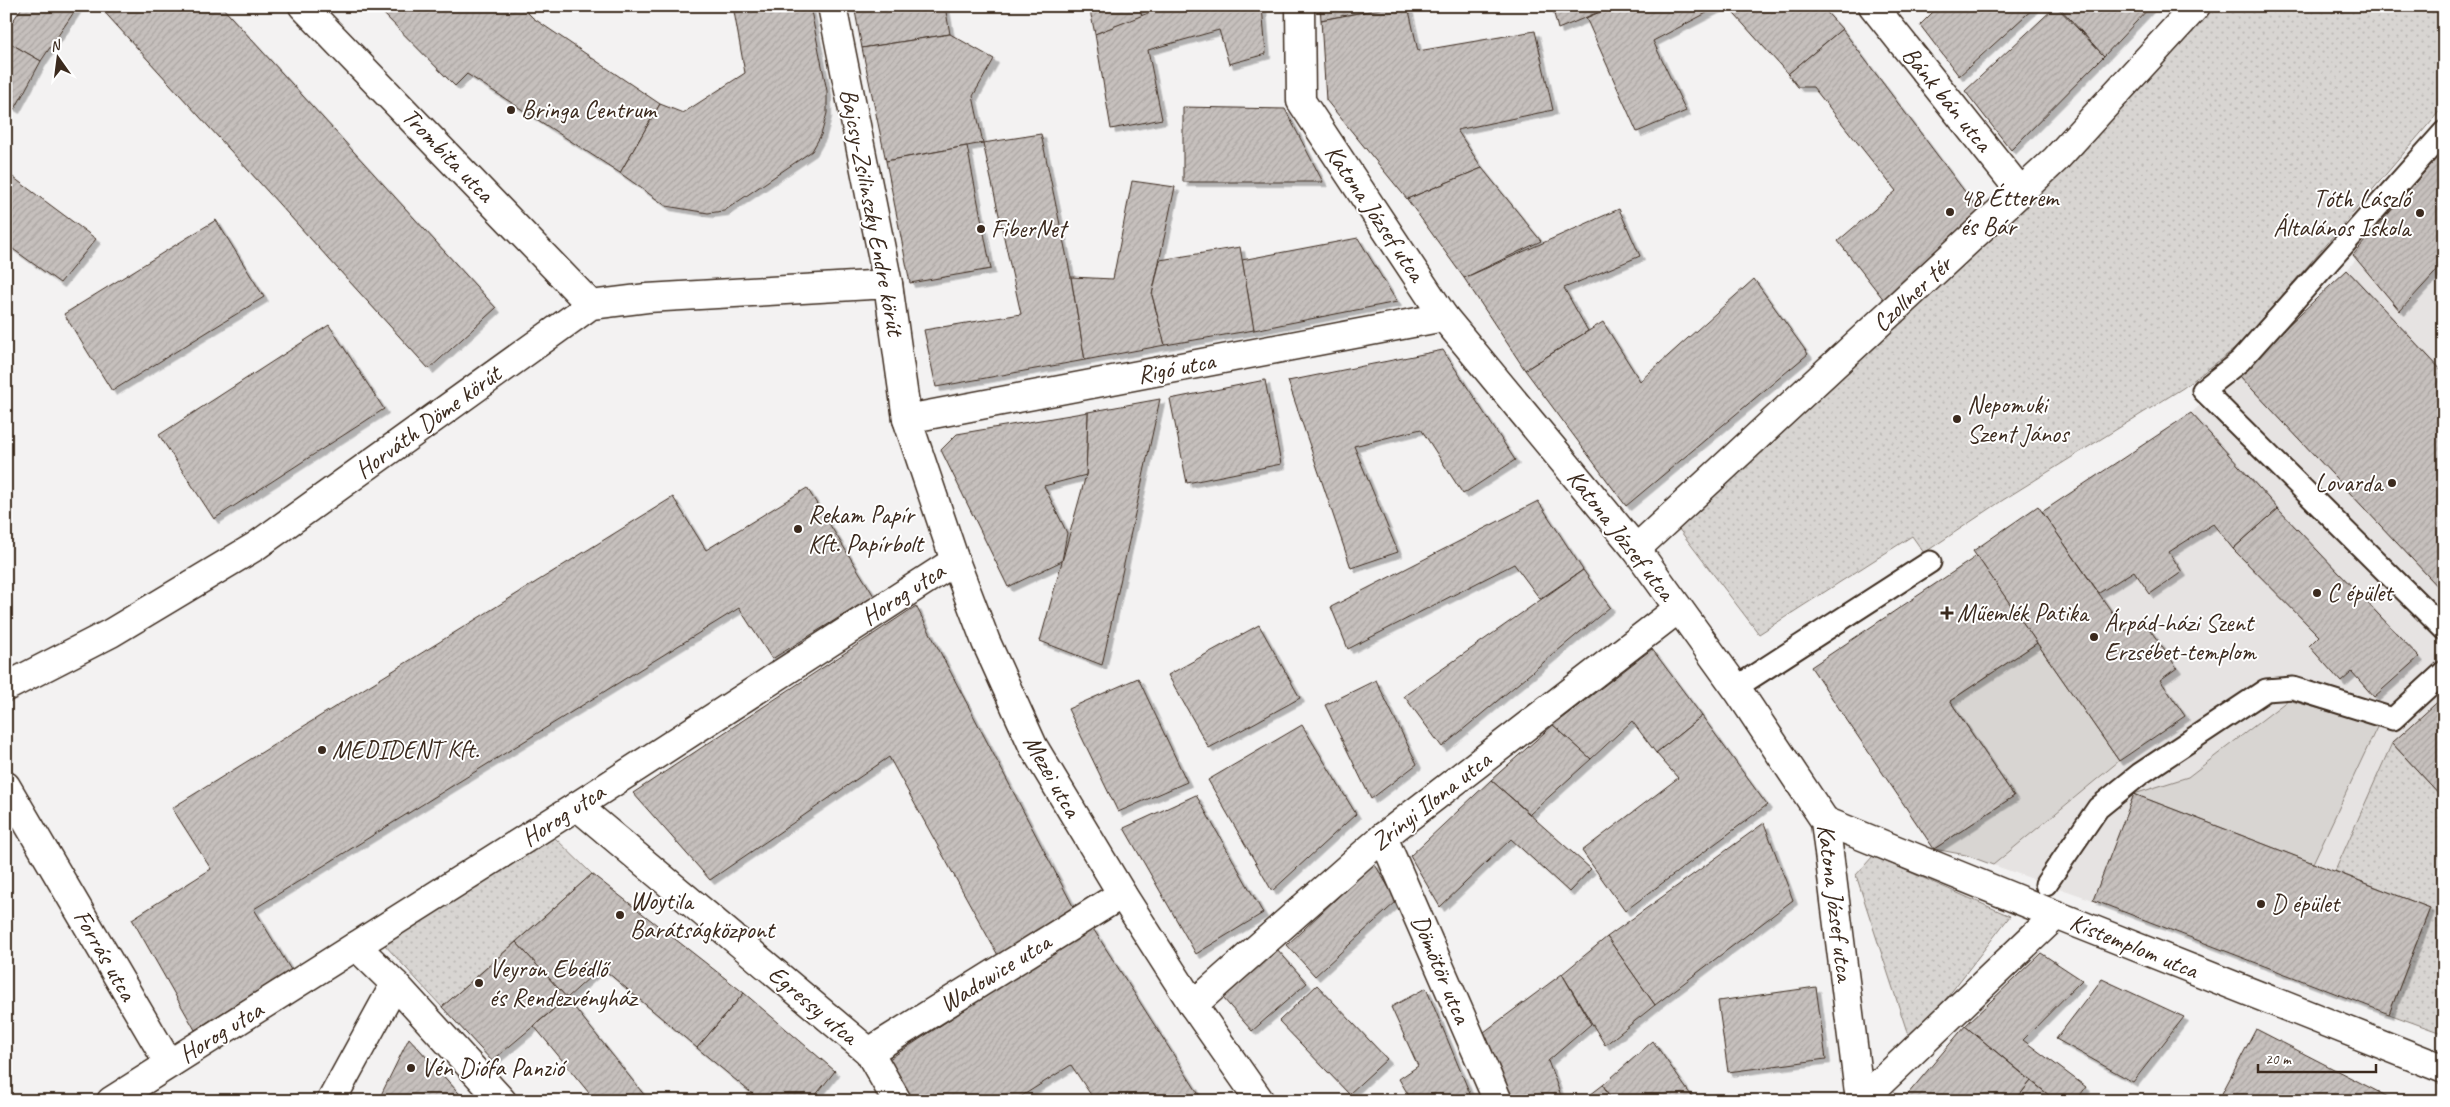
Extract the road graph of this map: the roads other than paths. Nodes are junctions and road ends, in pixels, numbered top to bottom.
1 (303, 6) edge
2 (832, 6) edge
3 (1300, 6) edge
4 (1873, 6) edge
5 (2196, 6) edge
6 (2444, 132) edge
7 (2020, 192) junction
8 (888, 284) junction
9 (591, 305) junction
10 (1444, 317) junction
11 (907, 419) junction
12 (1636, 549) junction
13 (955, 561) junction
14 (1930, 562) dead end
15 (1678, 609) junction
16 (2444, 628) edge
17 (2444, 672) edge
18 (6, 687) edge
19 (1735, 688) junction
20 (6, 786) edge
21 (577, 806) junction
22 (1825, 821) junction
23 (1384, 837) junction
24 (2046, 884) dead end
25 (1122, 894) junction
26 (2056, 915) junction
27 (356, 946) junction
28 (395, 984) junction
29 (1193, 1005) junction
30 (869, 1052) junction
31 (169, 1064) junction
32 (2444, 1068) edge
33 (111, 1101) edge
34 (331, 1101) edge
35 (502, 1101) edge
36 (897, 1101) edge
37 (1260, 1101) edge
38 (1498, 1101) edge
39 (1860, 1101) edge

1 - 9 street, Trombita utca
2 - 8 street, Bajcsy-Zsilinszky Endre körút
3 - 10 street, Katona József utca
4 - 7 street, Bánk bán utca
5 - 7 street, Czollner tér
6 - 16 lane
7 - 12 street, Czollner tér
8 - 9 street, Horváth Döme körút
8 - 11 street, Bajcsy-Zsilinszky Endre körút
9 - 18 street, Horváth Döme körút
10 - 11 street, Rigó utca
10 - 12 street, Katona József utca
11 - 13 street, Mezei utca
12 - 15 street, Katona József utca
13 - 21 street, Horog utca
13 - 25 street, Mezei utca
14 - 19 lane
15 - 19 street, Katona József utca
15 - 23 street, Zrínyi Ilona utca
17 - 24 lane
19 - 22 street, Katona József utca
20 - 31 street, Forrás utca
21 - 27 street, Horog utca
21 - 30 street, Egressy utca
22 - 26 street, Kistemplom utca
22 - 39 street, Katona József utca
23 - 29 street, Zrínyi Ilona utca
23 - 38 street, Dömötör utca
25 - 29 street, Mezei utca
25 - 30 street, Wadowice utca
26 - 32 street, Kistemplom utca
26 - 39 street
27 - 28 street
27 - 31 street, Horog utca
28 - 34 street
28 - 35 street
29 - 37 street, Mezei utca
30 - 36 street, Egressy utca
31 - 33 street

